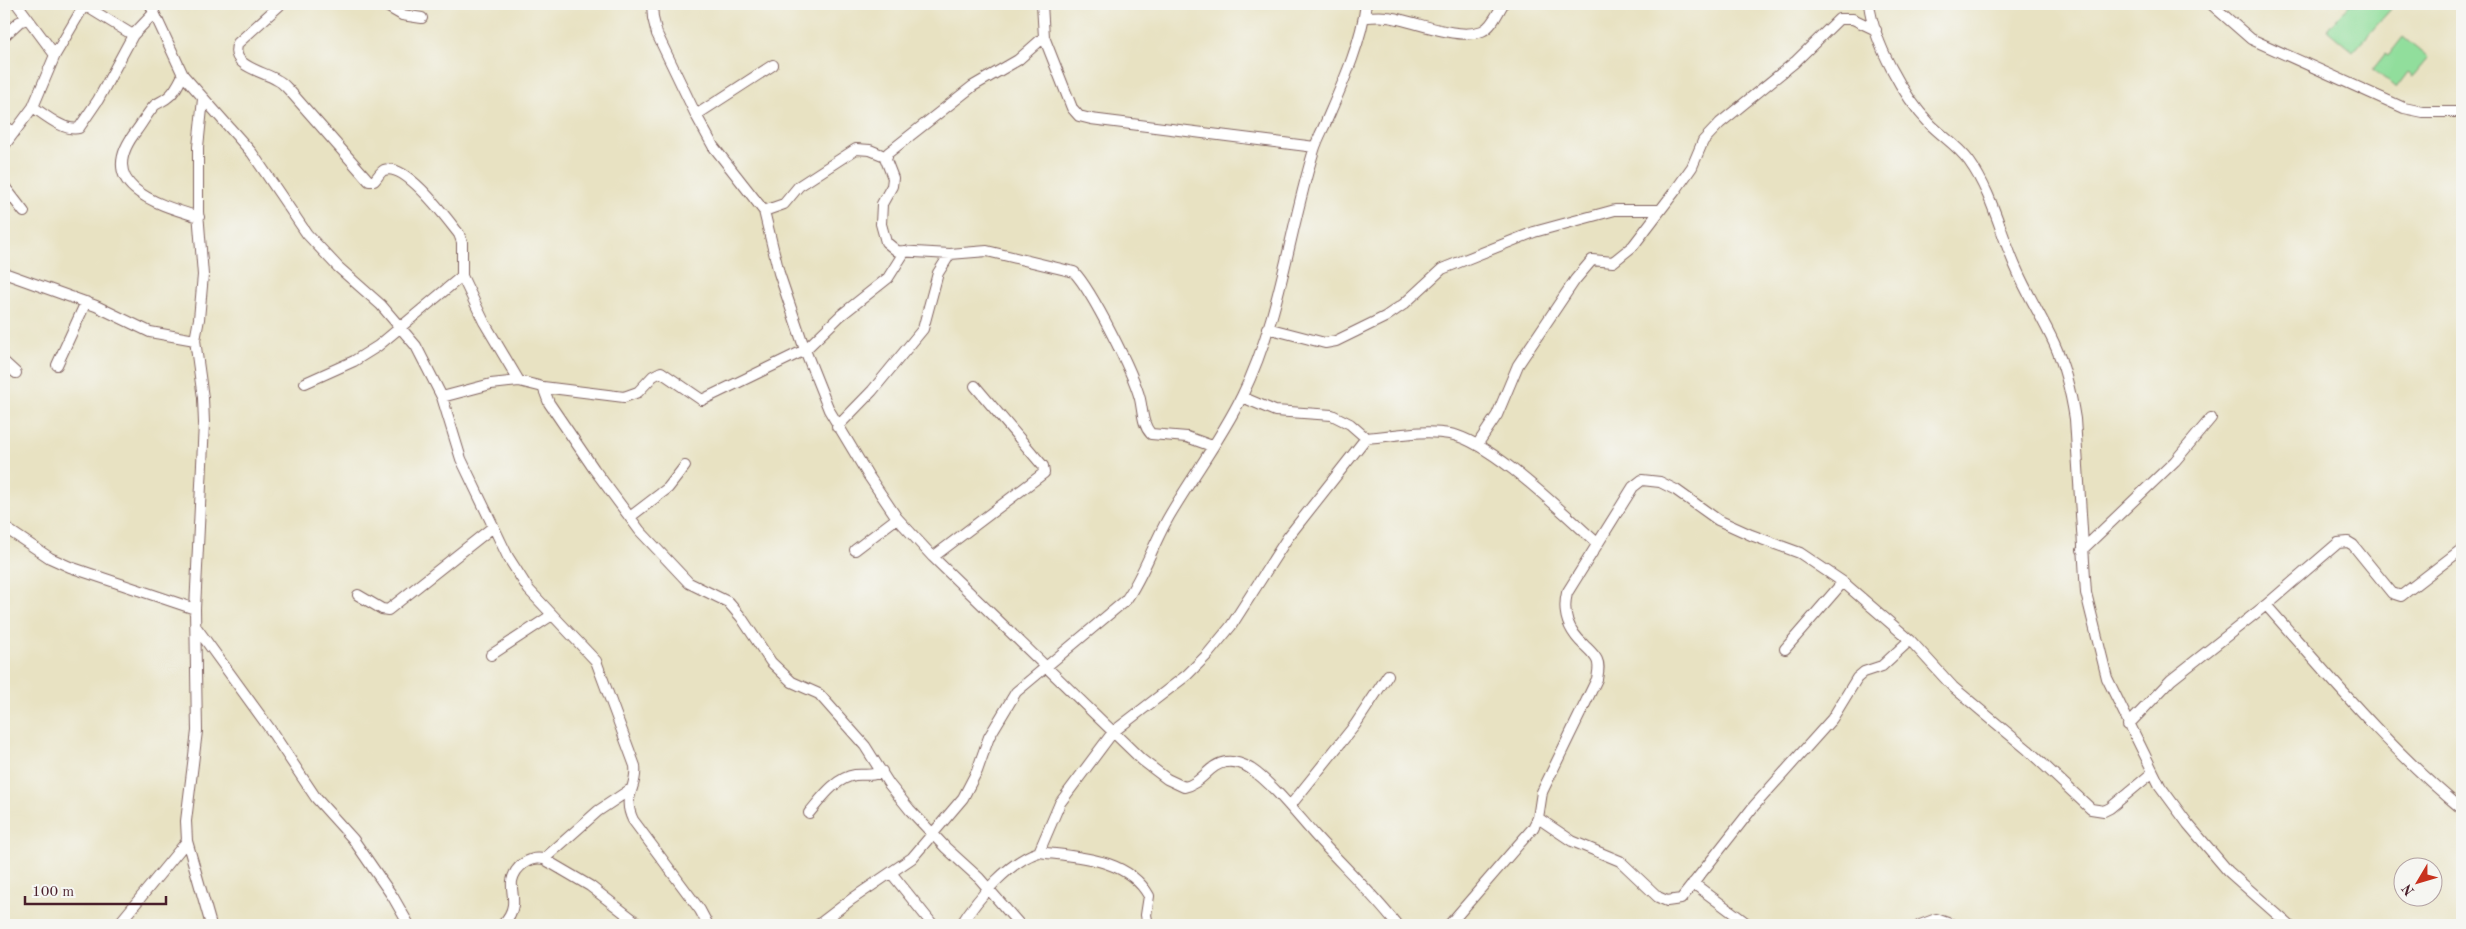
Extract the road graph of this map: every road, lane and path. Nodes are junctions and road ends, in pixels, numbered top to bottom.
1 (17, 4) edge
2 (85, 4) edge
3 (281, 4) edge
4 (383, 4) edge
5 (652, 4) edge
6 (1042, 4) edge
7 (1366, 4) edge
8 (1503, 4) edge
9 (1869, 4) edge
10 (2211, 4) edge
11 (152, 8) edge
12 (1364, 17) junction
13 (422, 18) dead end
14 (27, 19) junction
15 (1876, 30) junction
16 (133, 35) junction
17 (4, 36) edge
18 (1044, 37) junction
19 (55, 55) junction
20 (773, 65) dead end
21 (183, 76) junction
22 (203, 99) junction
23 (34, 108) junction
24 (2462, 112) edge
25 (696, 115) junction
26 (4, 125) edge
27 (14, 133) junction
28 (4, 146) edge
29 (1315, 147) junction
30 (887, 157) junction
31 (4, 186) edge
32 (1660, 210) junction
33 (764, 211) junction
34 (24, 212) dead end
35 (199, 217) junction
36 (905, 251) junction
37 (950, 254) junction
38 (4, 273) edge
39 (462, 276) junction
40 (86, 302) junction
41 (401, 327) junction
42 (1267, 328) junction
43 (194, 340) junction
44 (805, 350) junction
45 (4, 362) edge
46 (57, 365) dead end
47 (16, 373) dead end
48 (519, 381) junction
49 (305, 383) dead end
50 (975, 386) dead end
51 (543, 387) junction
52 (442, 397) junction
53 (1242, 397) junction
54 (2212, 418) dead end
55 (837, 427) junction
56 (1366, 438) junction
57 (1477, 445) junction
58 (1212, 446) junction
59 (685, 466) dead end
60 (630, 517) junction
61 (898, 518) junction
62 (4, 527) edge
63 (494, 527) junction
64 (1597, 543) junction
65 (2462, 549) edge
66 (855, 550) dead end
67 (2082, 550) junction
68 (933, 557) junction
69 (1843, 582) junction
70 (358, 595) dead end
71 (2266, 605) junction
72 (195, 609) junction
73 (552, 615) junction
74 (196, 627) junction
75 (1910, 640) junction
76 (1785, 649) dead end
77 (491, 655) dead end
78 (1047, 666) junction
79 (1388, 674) dead end
80 (2128, 725) junction
81 (1114, 732) junction
82 (882, 772) junction
83 (2152, 773) junction
84 (631, 789) junction
85 (1290, 806) junction
86 (2462, 809) edge
87 (809, 813) dead end
88 (1538, 818) junction
89 (932, 834) junction
90 (187, 841) junction
91 (1039, 852) junction
92 (544, 859) junction
93 (892, 874) junction
94 (1693, 883) junction
95 (989, 890) junction
96 (118, 925) edge
97 (211, 925) edge
98 (409, 925) edge
99 (502, 925) edge
100 (640, 925) edge
101 (708, 925) edge
102 (818, 925) edge
103 (933, 925) edge
104 (961, 925) edge
105 (1020, 925) edge
106 (1148, 925) edge
107 (1396, 925) edge
108 (1449, 925) edge
109 (1748, 925) edge
110 (1920, 925) edge
111 (1952, 925) edge
112 (2290, 925) edge

1 - 14 street
2 - 16 street
2 - 19 street
3 - 39 street
4 - 13 street
5 - 25 street
6 - 18 street
7 - 12 street
8 - 12 street
9 - 15 street
10 - 24 street
11 - 16 street
11 - 21 street
12 - 29 street
14 - 17 street
14 - 19 street
15 - 32 street
15 - 67 street
16 - 23 street
18 - 29 street
18 - 30 street
19 - 23 street
20 - 25 street
21 - 22 street
21 - 35 street
22 - 35 street
22 - 41 street
23 - 27 street
25 - 33 street
26 - 27 street
27 - 28 street
29 - 42 street
30 - 33 street
30 - 36 street
31 - 34 street
32 - 42 street
32 - 57 street
33 - 44 street
35 - 43 street
36 - 37 street
36 - 44 street
37 - 55 street
37 - 58 street
38 - 40 street
39 - 41 street
39 - 48 street
40 - 43 street
40 - 46 street
41 - 49 street
41 - 52 street
42 - 53 street
43 - 72 street
44 - 51 street
44 - 55 street
45 - 47 street
48 - 51 street
48 - 52 street
50 - 68 street
51 - 60 street
52 - 63 street
53 - 56 street
53 - 58 street
54 - 67 street
55 - 61 street
56 - 57 street
56 - 81 street
57 - 64 street
58 - 78 street
59 - 60 street
60 - 82 street
61 - 66 street
61 - 68 street
62 - 72 street
63 - 70 street
63 - 73 street
64 - 69 street
64 - 88 street
65 - 71 street
67 - 80 street
68 - 78 street
69 - 75 street
69 - 76 street
71 - 80 street
71 - 86 street
72 - 74 street
73 - 77 street
73 - 84 street
74 - 90 street
74 - 98 street
75 - 83 street
75 - 94 street
78 - 81 street
78 - 89 street
79 - 85 street
80 - 83 street
81 - 85 street
81 - 91 street
82 - 87 street
82 - 89 street
83 - 112 street
84 - 92 street
84 - 101 street
85 - 107 street
88 - 94 street
88 - 108 street
89 - 93 street
89 - 95 street
90 - 96 street
90 - 97 street
91 - 95 street
91 - 106 street
92 - 99 street
92 - 100 street
93 - 102 street
93 - 103 street
94 - 109 street
95 - 104 street
95 - 105 street
110 - 111 street

